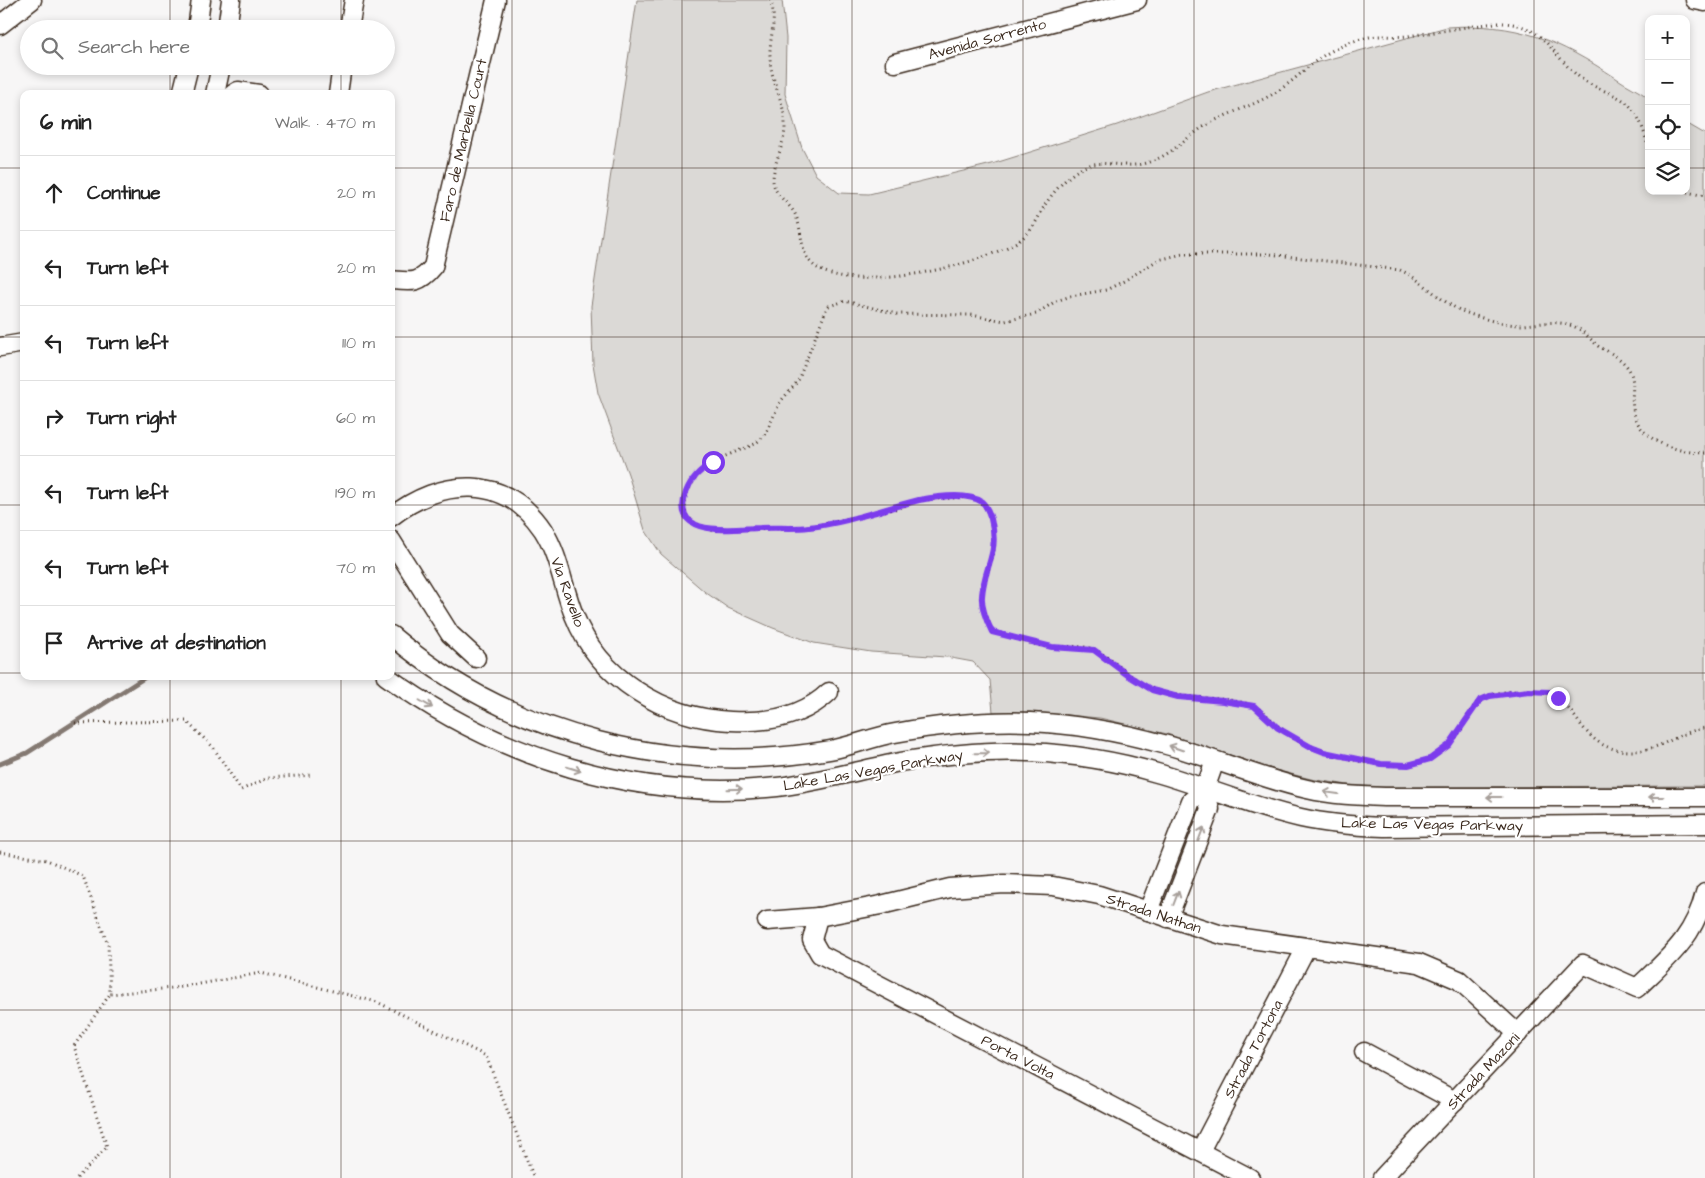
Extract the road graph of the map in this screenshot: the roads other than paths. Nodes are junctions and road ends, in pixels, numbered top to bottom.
1 (32, 0) edge
2 (201, 0) edge
3 (231, 0) edge
4 (354, 0) edge
5 (496, 0) edge
6 (1138, 0) edge
7 (1695, 0) edge
8 (1705, 2) edge
9 (198, 20) edge
10 (228, 20) edge
11 (351, 20) edge
12 (0, 26) edge
13 (895, 63) dead end
14 (187, 75) edge
15 (219, 75) edge
16 (341, 75) edge
17 (184, 90) edge
18 (216, 90) edge
19 (339, 90) edge
20 (395, 280) edge
21 (20, 344) edge
22 (0, 347) edge
23 (395, 514) edge
24 (395, 546) edge
25 (395, 638) edge
26 (476, 658) dead end
27 (392, 680) edge
28 (829, 692) dead end
29 (1215, 761) junction
30 (1205, 789) junction
31 (1705, 797) edge
32 (1705, 824) edge
33 (1164, 871) junction
34 (1184, 878) junction
35 (1705, 893) edge
36 (1148, 911) junction
37 (818, 918) junction
38 (1168, 918) junction
39 (767, 921) dead end
40 (1306, 948) junction
41 (1518, 1034) junction
42 (1364, 1052) dead end
43 (1455, 1101) junction
44 (1200, 1151) junction
45 (1250, 1178) edge
46 (1382, 1178) edge

1 - 12 street
2 - 9 street
3 - 10 street
4 - 11 street
5 - 20 street, Faro de Marbella Court
6 - 13 street, Avenida Sorrento
7 - 8 street
14 - 17 street
15 - 18 street
16 - 19 street
21 - 22 street
23 - 28 street, Via Ravello
24 - 26 street
29 -> 25 street, Lake Las Vegas Parkway
27 -> 30 street, Lake Las Vegas Parkway
29 - 30 street
31 -> 29 street, Lake Las Vegas Parkway
30 - 32 street, Lake Las Vegas Parkway
30 - 33 street
34 -> 30 street
33 - 34 street
33 - 36 street
38 -> 34 street
35 - 41 street, Strada Mazoni
36 - 37 street, Strada Nathan
36 - 38 street, Strada Nathan
37 - 39 street, Strada Nathan
37 - 44 street, Porta Volta
38 - 40 street, Strada Nathan
40 - 41 street, Strada Nathan
40 - 44 street, Strada Tortona
41 - 43 street, Strada Mazoni
42 - 43 street
43 - 46 street, Strada Mazoni
44 - 45 street, Porta Volta

